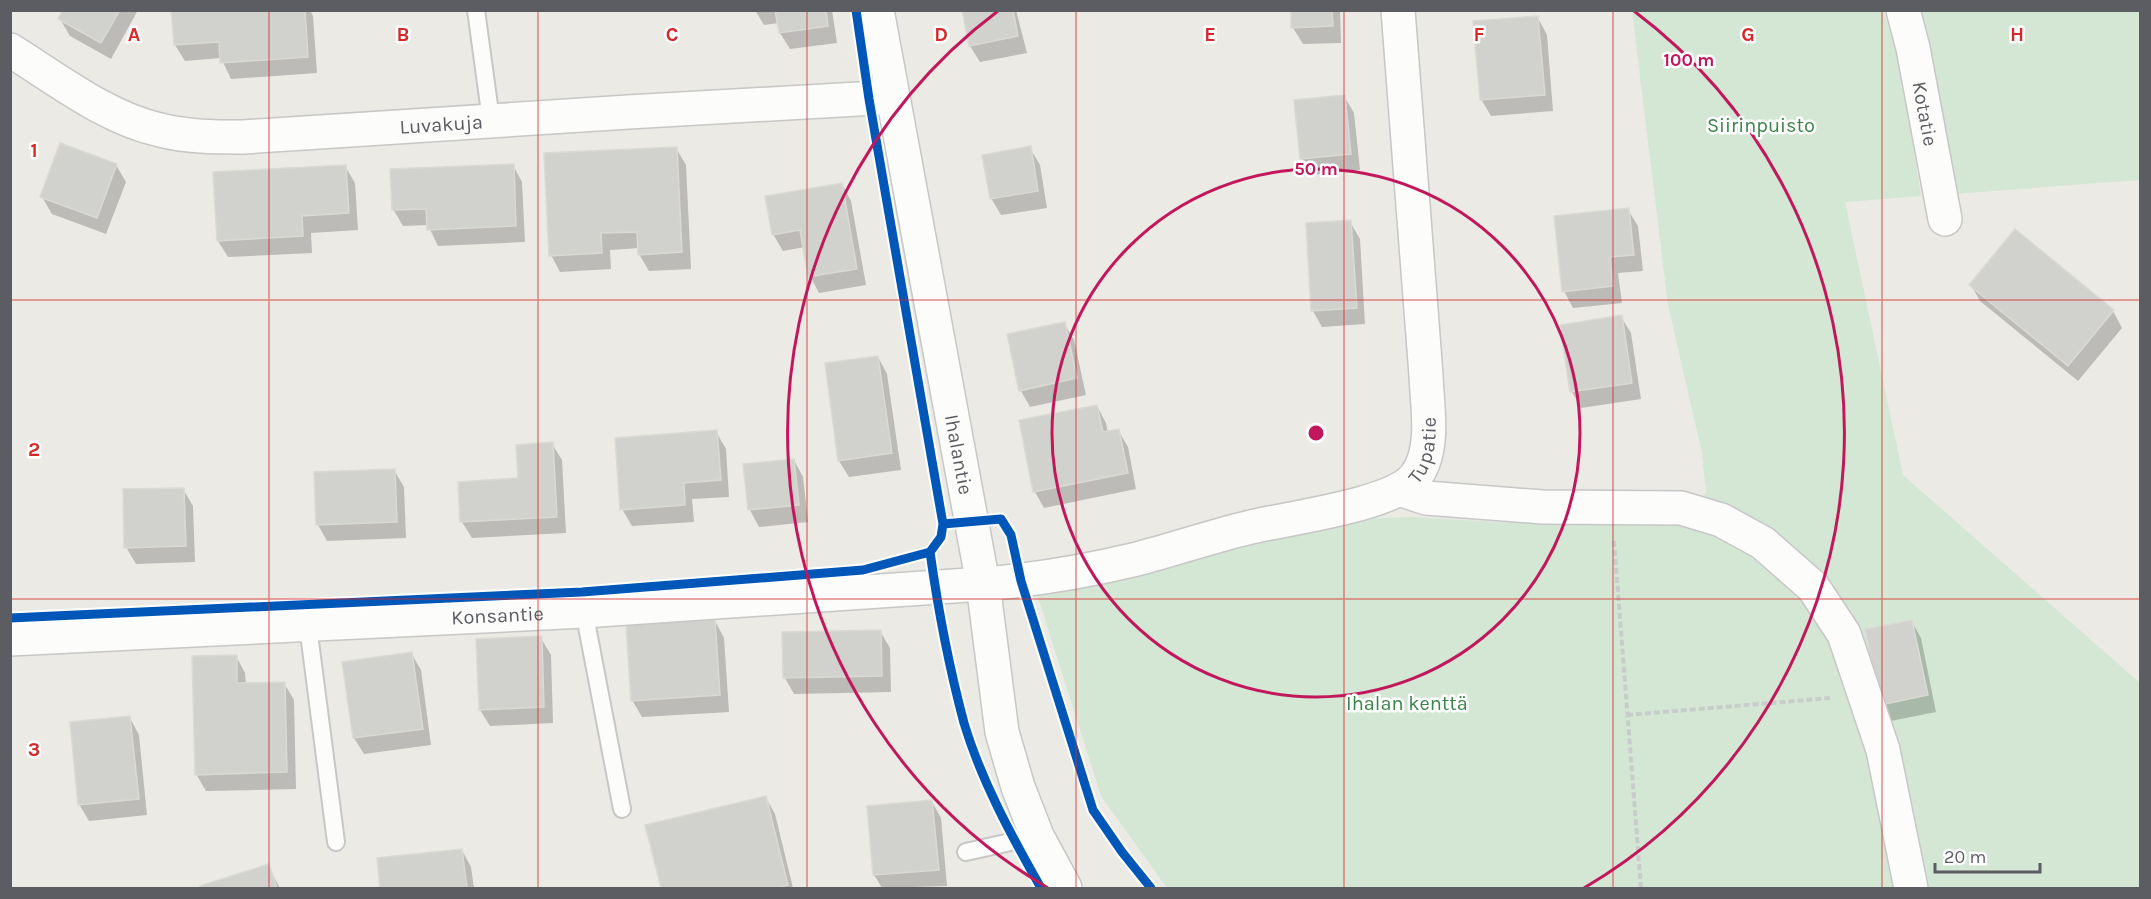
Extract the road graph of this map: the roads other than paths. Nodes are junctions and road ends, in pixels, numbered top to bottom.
1 (476, 10) edge
2 (877, 10) edge
3 (1398, 10) edge
4 (1903, 10) edge
5 (10, 50) edge
6 (893, 98) junction
7 (491, 120) junction
8 (1945, 219) dead end
9 (1402, 490) junction
10 (983, 584) junction
11 (584, 611) junction
12 (308, 626) junction
13 (10, 639) edge
14 (622, 809) dead end
15 (1037, 836) junction
16 (336, 842) dead end
17 (966, 852) dead end
18 (1065, 888) edge
19 (1911, 888) edge

1 - 7 lane
2 - 6 street, Ihalantie
3 - 9 street, Tupatie
4 - 8 street, Kotatie
5 - 7 street, Luvakuja
6 - 7 street, Luvakuja
6 - 10 street, Ihalantie
9 - 10 street, Tupatie
9 - 19 street
10 - 11 street, Konsantie
10 - 15 street, Ihalantie
11 - 12 street, Konsantie
11 - 14 lane
12 - 13 street, Konsantie
12 - 16 lane
15 - 17 lane
15 - 18 street, Ihalantie

